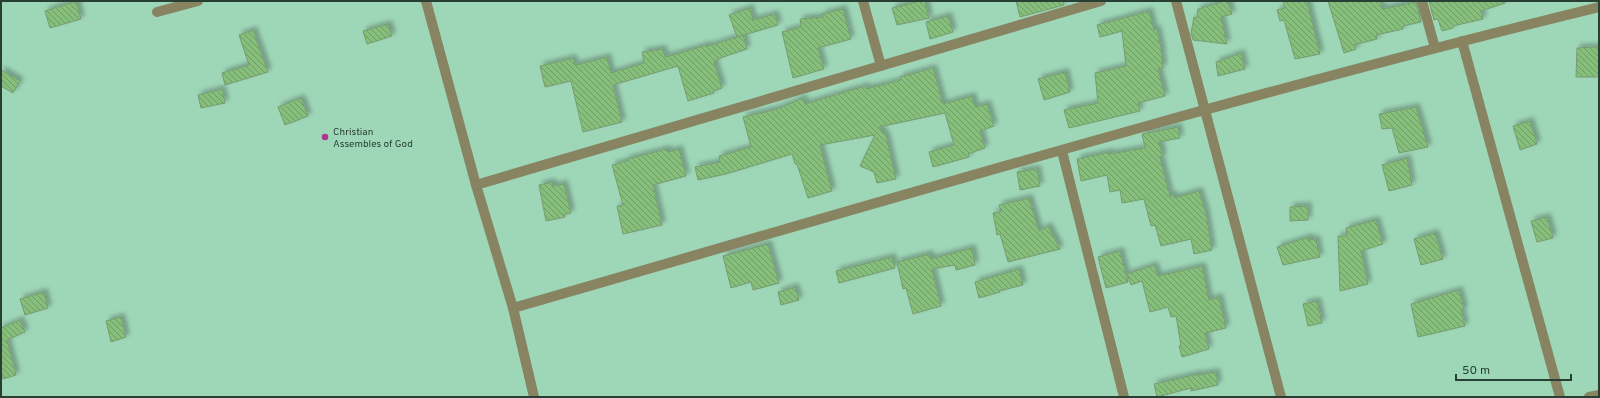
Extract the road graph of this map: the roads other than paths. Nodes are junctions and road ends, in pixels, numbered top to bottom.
1 (198, 1) edge
2 (426, 1) edge
3 (863, 1) edge
4 (1101, 1) edge
5 (1176, 1) edge
6 (1422, 1) edge
7 (1599, 7) edge
8 (157, 12) dead end
9 (1462, 40) junction
10 (1435, 48) junction
11 (881, 66) junction
12 (1205, 110) junction
13 (1062, 151) junction
14 (476, 185) junction
15 (513, 308) junction
16 (1599, 395) edge
17 (534, 397) edge
18 (1124, 397) edge
19 (1281, 397) edge
20 (1560, 397) edge
21 (1589, 397) edge

1 - 8 street
2 - 14 street
3 - 11 street
4 - 11 street
5 - 12 street
6 - 10 street
7 - 9 street
9 - 10 street
9 - 20 street
10 - 12 street
11 - 14 street
12 - 13 street
12 - 19 street
13 - 15 street
13 - 18 street
14 - 15 street
15 - 17 street
16 - 21 street

